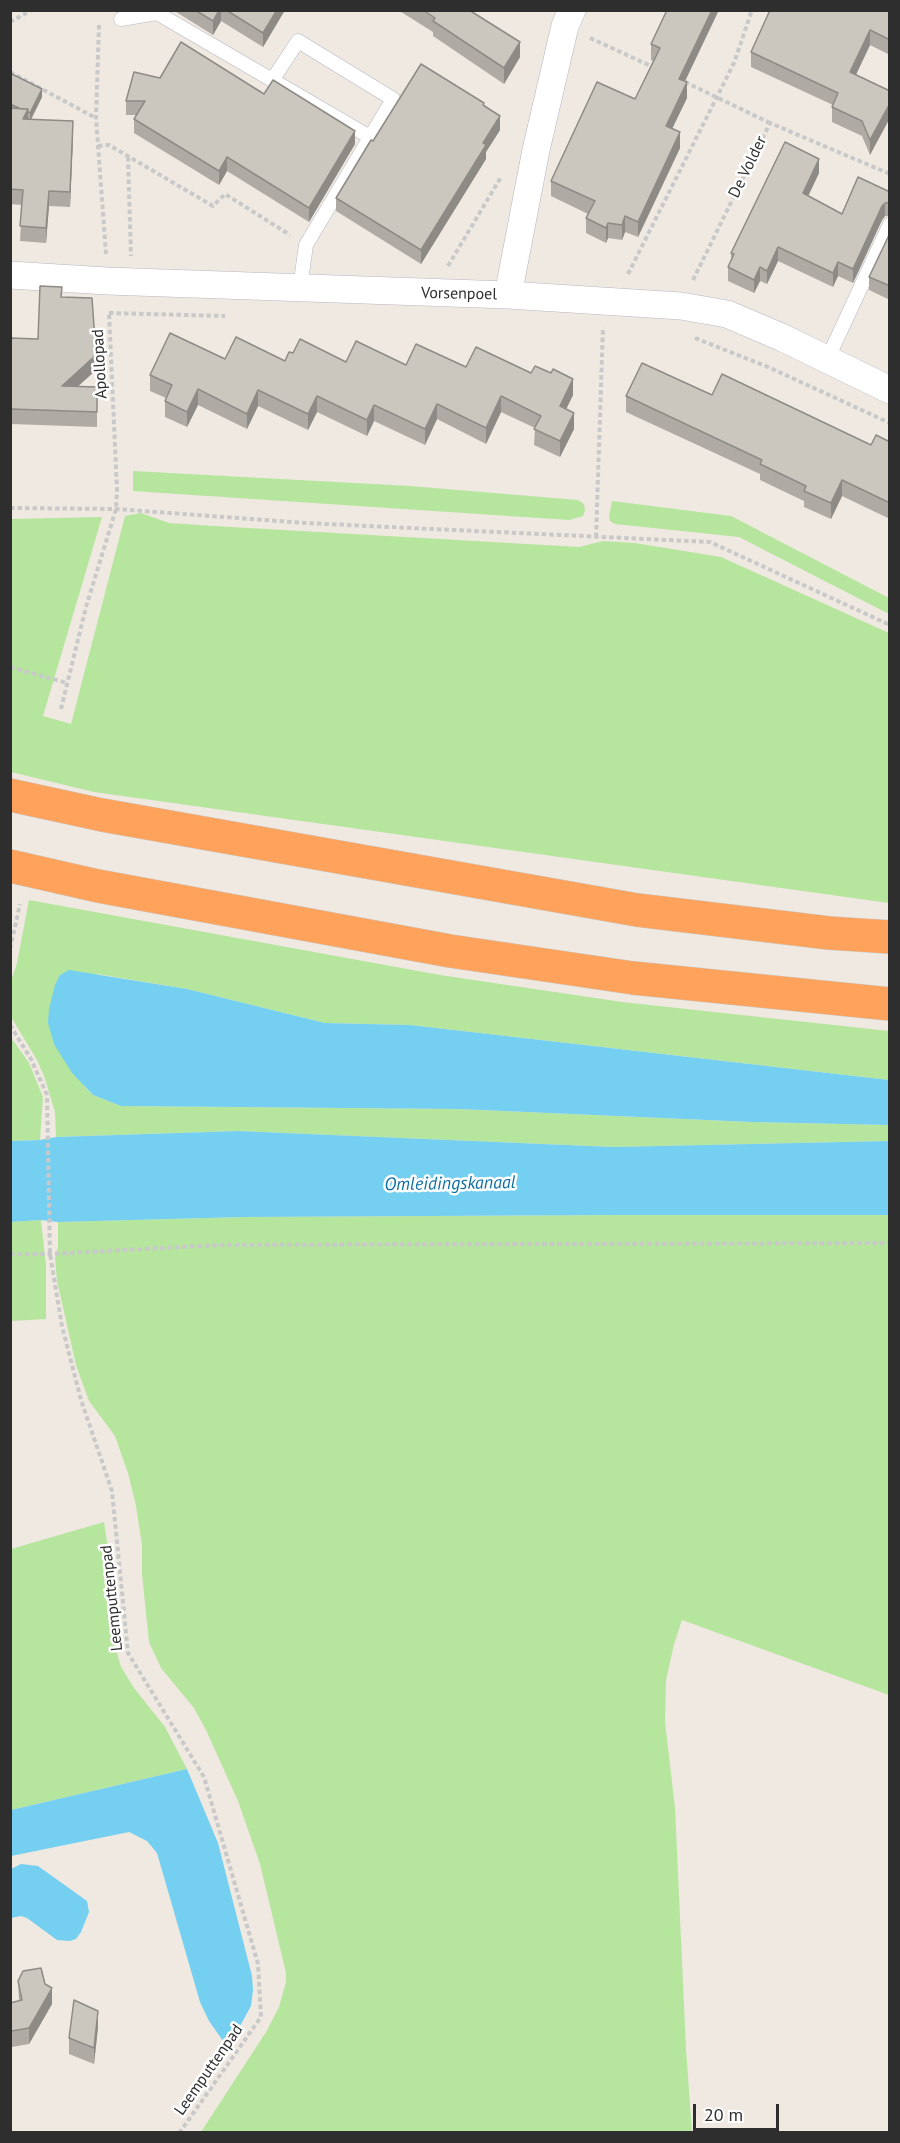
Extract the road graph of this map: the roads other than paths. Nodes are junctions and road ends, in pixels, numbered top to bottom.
1 (568, 18) edge
2 (122, 19) dead end
3 (273, 79) junction
4 (370, 137) junction
5 (890, 224) edge
6 (10, 275) edge
7 (300, 288) junction
8 (508, 296) junction
9 (827, 360) junction
10 (890, 390) edge
11 (10, 795) edge
12 (10, 866) edge
13 (890, 938) edge
14 (890, 1004) edge

1 - 8 street
2 - 3 lane
3 - 4 lane
3 - 4 lane
4 - 7 lane
5 - 9 lane
6 - 7 street, Vorsenpoel
7 - 8 street, Vorsenpoel
8 - 9 street, Vorsenpoel
9 - 10 street, Vorsenpoel
11 - 13 highway
12 - 14 highway

